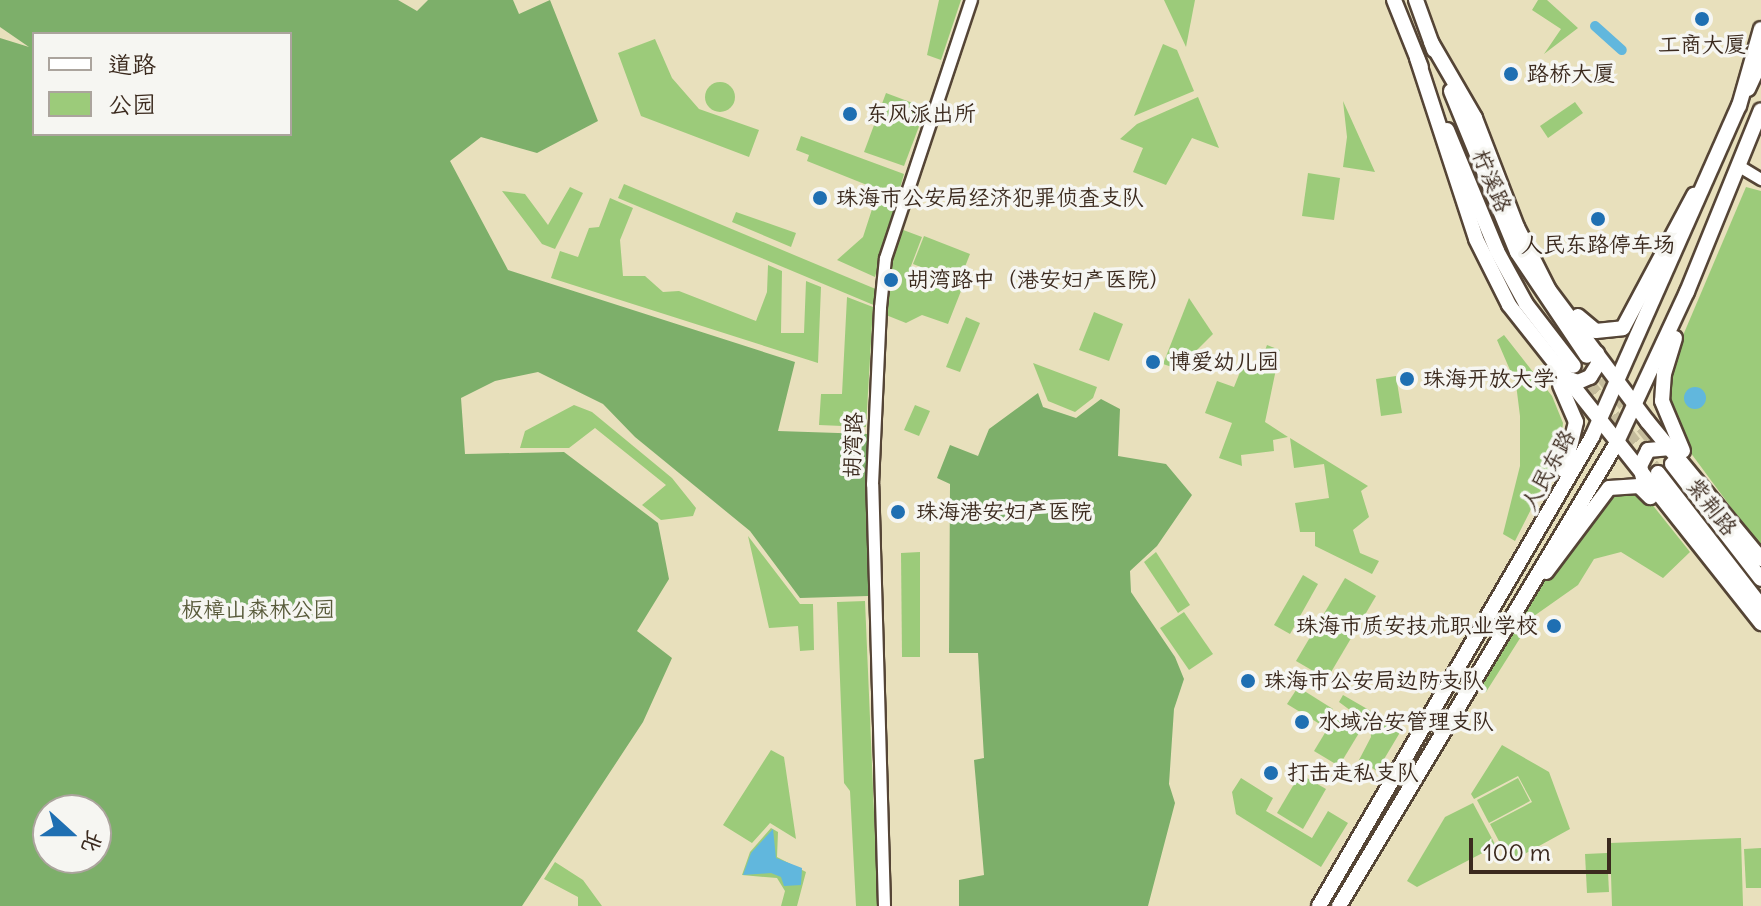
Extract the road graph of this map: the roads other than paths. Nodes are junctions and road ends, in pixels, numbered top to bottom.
1 (971, 0) edge
2 (1394, 0) edge
3 (1416, 0) edge
4 (1761, 29) edge
5 (1431, 42) junction
6 (1417, 58) junction
7 (1761, 61) edge
8 (1739, 106) junction
9 (1760, 110) edge
10 (1717, 157) junction
11 (1737, 168) junction
12 (1761, 179) edge
13 (1517, 227) junction
14 (1665, 283) junction
15 (1687, 292) junction
16 (1524, 328) junction
17 (1591, 354) junction
18 (1569, 372) junction
19 (1618, 383) junction
20 (1635, 404) junction
21 (1599, 421) junction
22 (1616, 444) junction
23 (1671, 448) junction
24 (1672, 464) tunnel mouth
25 (1652, 477) junction
26 (1536, 537) junction
27 (1551, 549) junction
28 (1761, 558) edge
29 (1761, 579) edge
30 (1525, 597) junction
31 (1755, 607) edge
32 (1761, 623) edge
33 (884, 906) edge
34 (1319, 906) edge
35 (1339, 906) edge

1 - 33 street, 胡湾路
2 - 6 main road, 柠溪路
3 - 5 main road, 柠溪路
4 - 8 main road, 人民东路
5 - 13 main road
5 - 17 main road, 柠溪路
6 - 16 main road
6 - 18 main road, 柠溪路
7 - 8 main road
8 - 10 main road, 人民东路
9 - 11 main road, 人民东路
10 - 13 main road
10 - 14 main road, 人民东路
11 - 12 street
11 - 15 main road, 人民东路
11 - 28 main road
13 - 17 main road
14 - 15 main road
14 - 19 main road, 人民东路
15 - 20 main road, 人民东路
16 - 18 main road
16 - 26 main road
17 - 18 main road
17 - 19 main road
18 - 21 main road, 紫荆路
19 - 20 main road
19 - 21 main road, 人民东路
20 - 22 main road, 人民东路
20 - 23 main road
21 - 22 main road, 紫荆路
21 - 26 main road, 人民东路
22 - 25 main road, 紫荆路
22 - 27 main road, 人民东路
23 - 25 main road
23 - 28 main road
24 - 29 main road, 紫荆路
25 - 31 main road, 紫荆路
26 - 27 main road
26 - 34 main road, 人民东路
27 - 30 main road, 人民东路
30 - 31 main road
30 - 35 main road, 人民东路
31 - 32 main road

